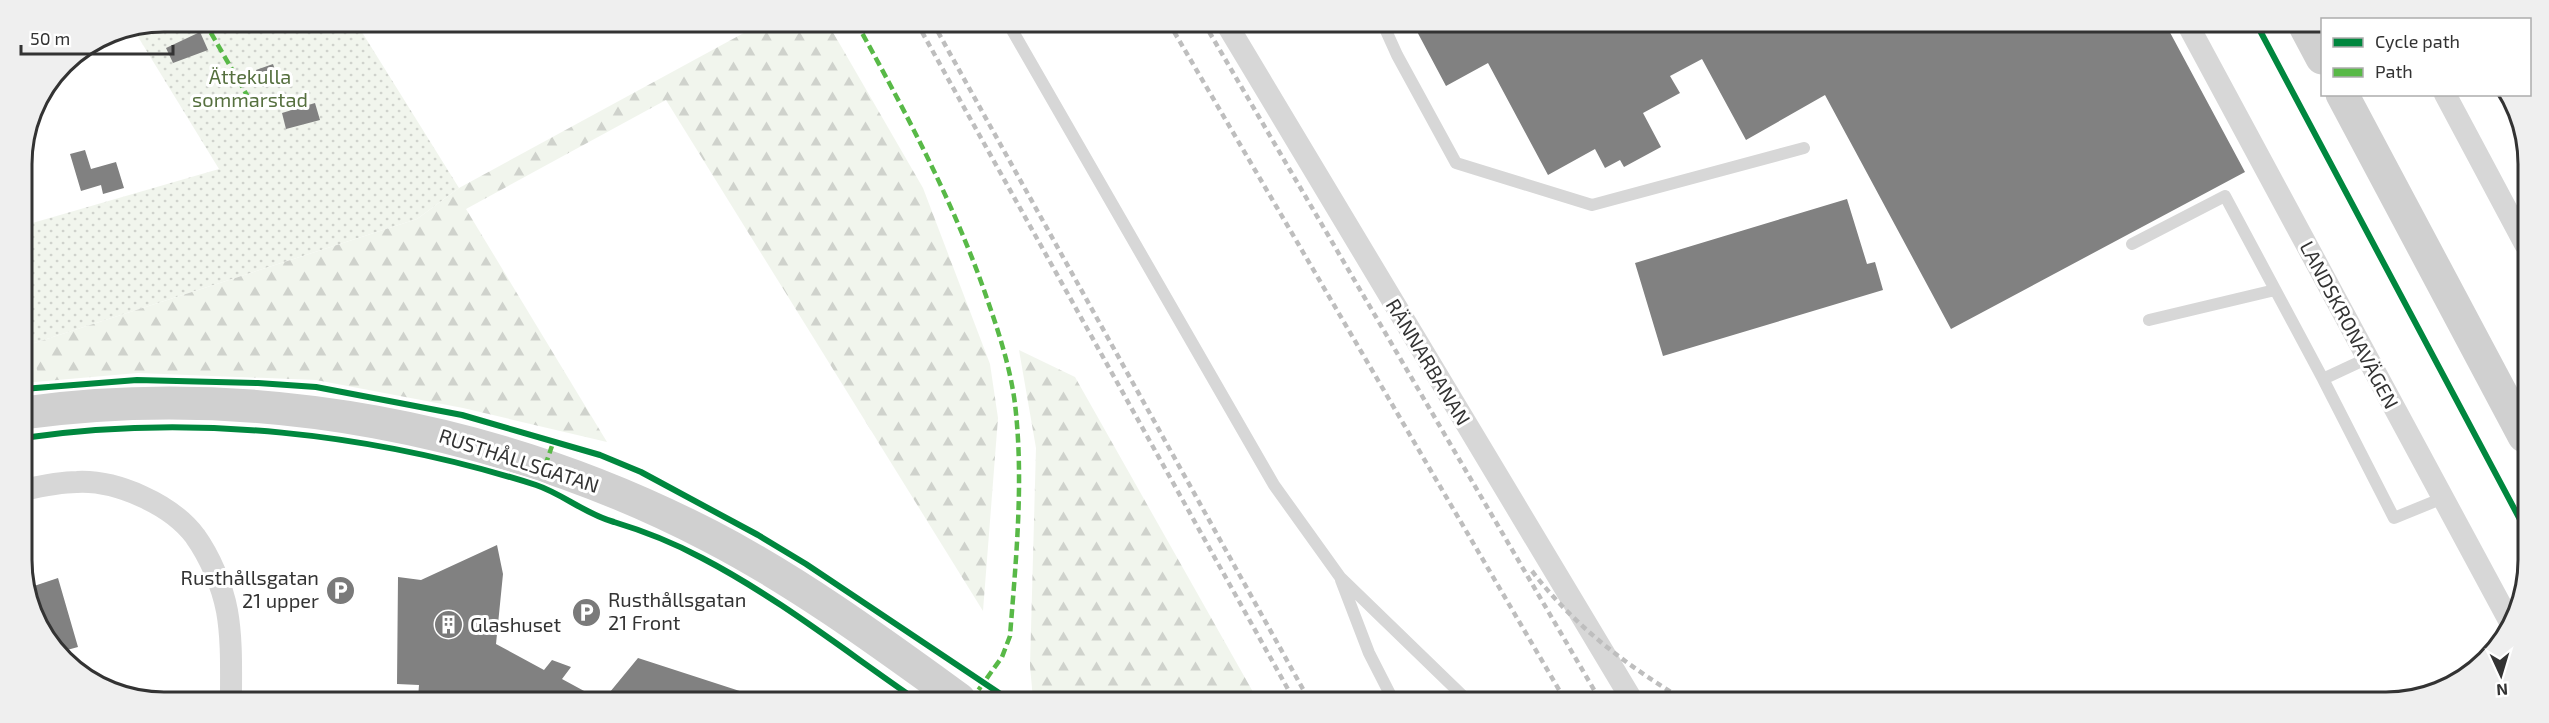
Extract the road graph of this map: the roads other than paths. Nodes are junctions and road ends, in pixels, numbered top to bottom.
1 (1013, 32) edge
2 (1231, 32) edge
3 (1387, 32) edge
4 (2192, 32) edge
5 (2308, 32) edge
6 (2321, 56) edge
7 (2343, 96) edge
8 (2446, 96) edge
9 (1804, 148) dead end
10 (2518, 231) edge
11 (2132, 244) dead end
12 (2275, 290) junction
13 (2149, 320) dead end
14 (2368, 358) junction
15 (2323, 379) junction
16 (32, 411) edge
17 (2518, 425) edge
18 (32, 489) edge
19 (2443, 498) junction
20 (1340, 577) junction
21 (2506, 614) edge
22 (1389, 691) edge
23 (1458, 691) edge
24 (1627, 691) edge
25 (231, 692) edge
26 (948, 692) edge

1 - 20 lane
2 - 24 street, RÄNNARBANAN
3 - 9 lane
4 - 14 street, LANDSKRONAVÄGEN
5 - 6 main road
7 - 17 main road
8 - 10 street
11 - 12 lane
12 - 13 lane
12 - 15 lane
14 - 15 lane
14 - 19 street, LANDSKRONAVÄGEN
15 - 19 lane
16 - 26 main road, RUSTHÅLLSGATAN
18 - 25 street
19 - 21 street, LANDSKRONAVÄGEN
20 - 22 lane
20 - 23 lane

